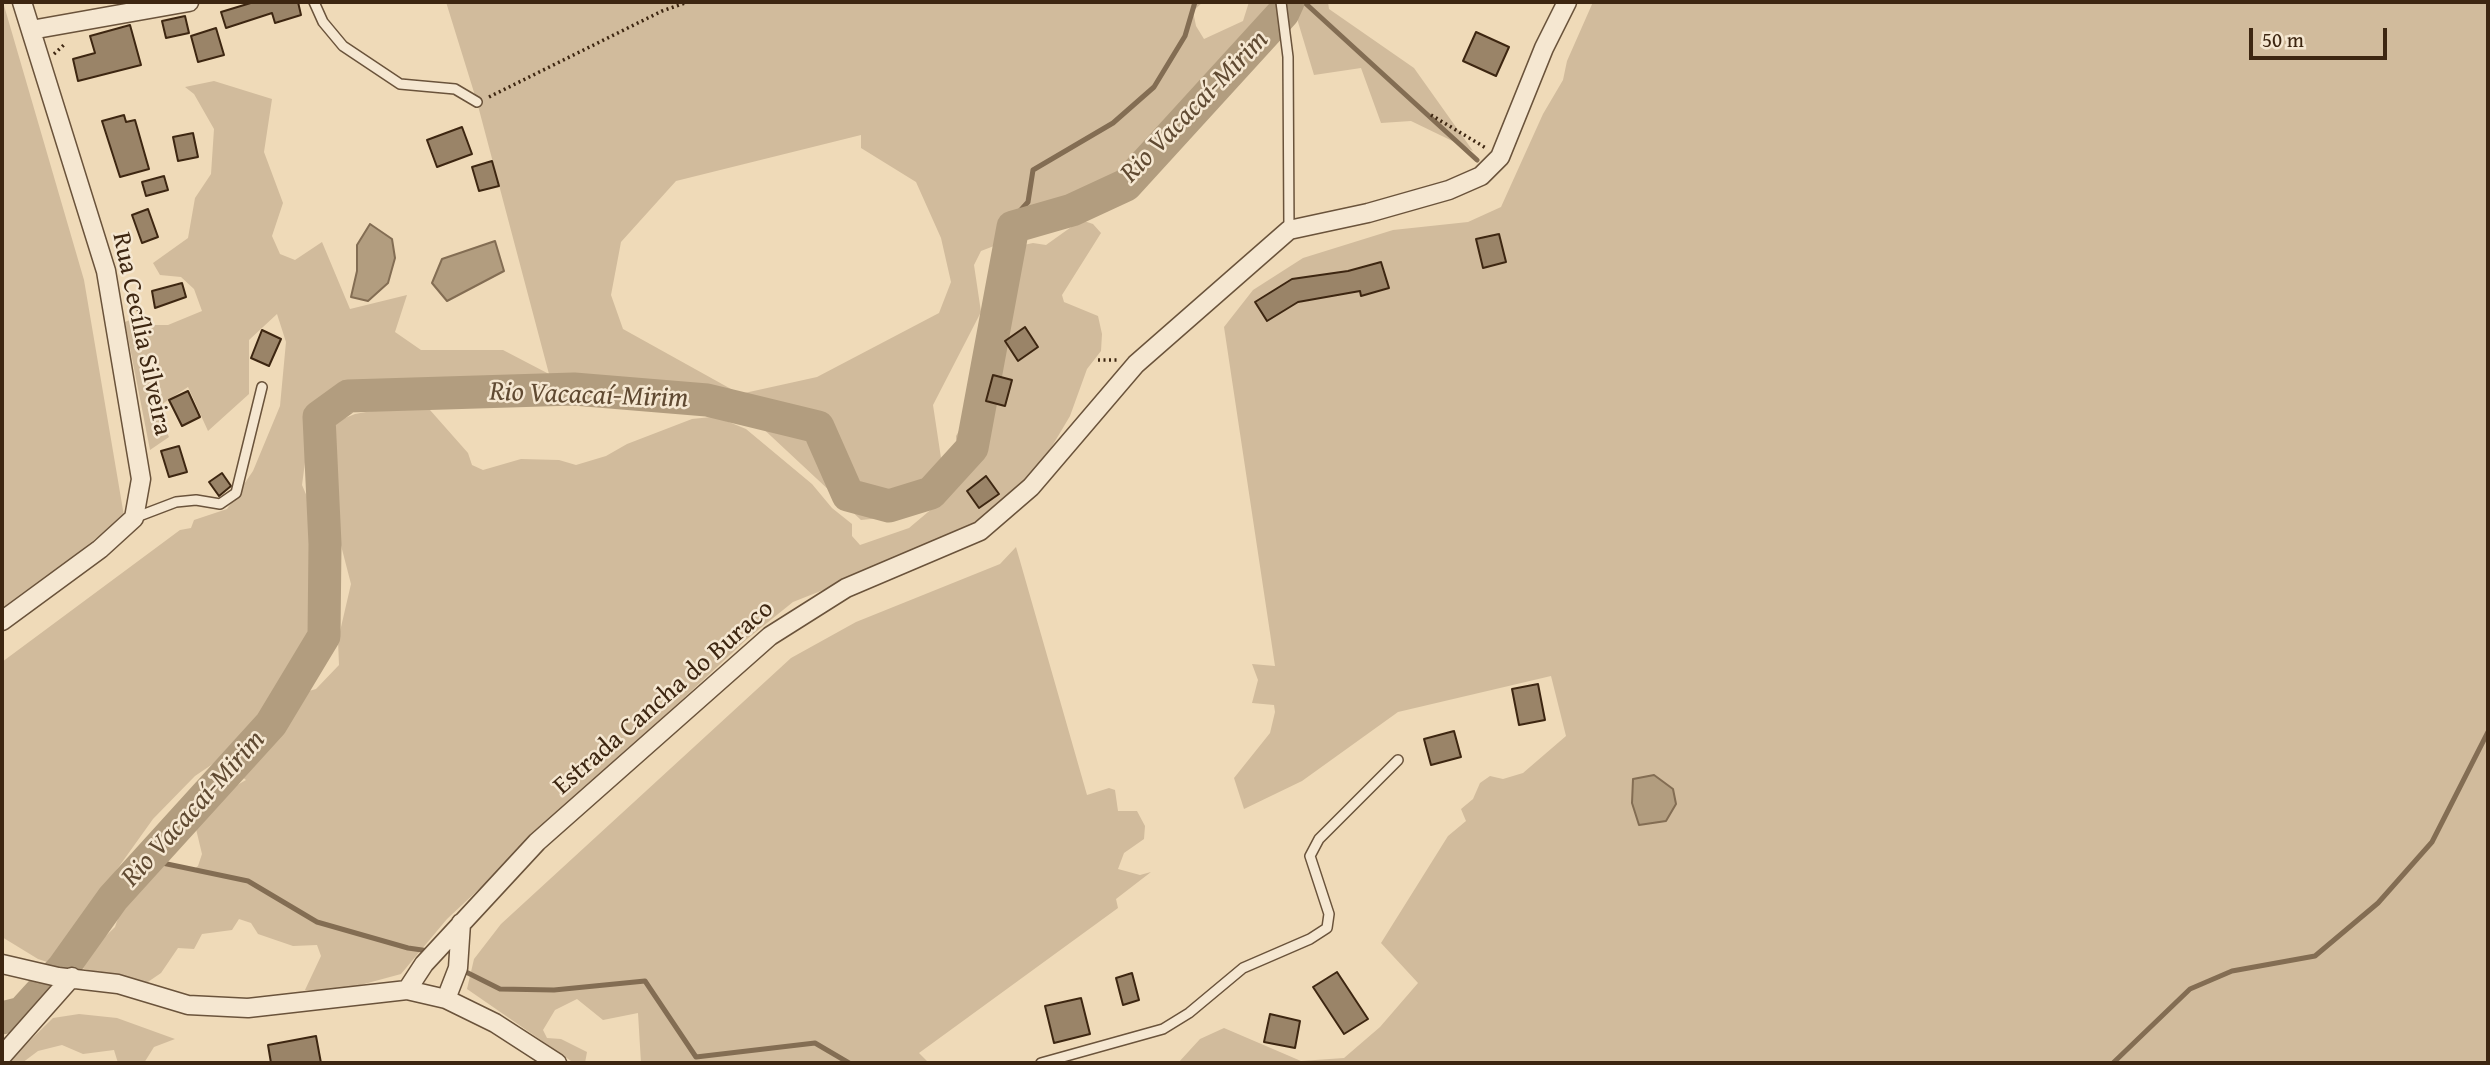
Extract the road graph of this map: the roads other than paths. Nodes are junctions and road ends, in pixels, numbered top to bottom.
1 (22, 2) edge
2 (190, 2) edge
3 (314, 2) edge
4 (1280, 2) edge
5 (1567, 2) edge
6 (32, 30) junction
7 (477, 102) road end
8 (1289, 230) junction
9 (262, 387) dead end
10 (134, 518) junction
11 (2, 621) edge
12 (1398, 760) dead end
13 (461, 923) junction
14 (2, 964) edge
15 (65, 977) junction
16 (407, 990) junction
17 (446, 999) junction
18 (2, 1056) edge
19 (557, 1063) edge
20 (1041, 1063) edge

1 - 6 street, Rua Cecília Silveira
2 - 6 street
3 - 7 lane
4 - 8 lane
5 - 8 street, Estrada Cancha do Buraco
6 - 10 street, Rua Cecília Silveira
8 - 13 street, Estrada Cancha do Buraco
9 - 10 lane
10 - 11 street
12 - 20 lane
13 - 16 street, Estrada Cancha do Buraco
13 - 17 street
14 - 15 street
15 - 16 street
15 - 18 street
16 - 17 street
17 - 19 street

